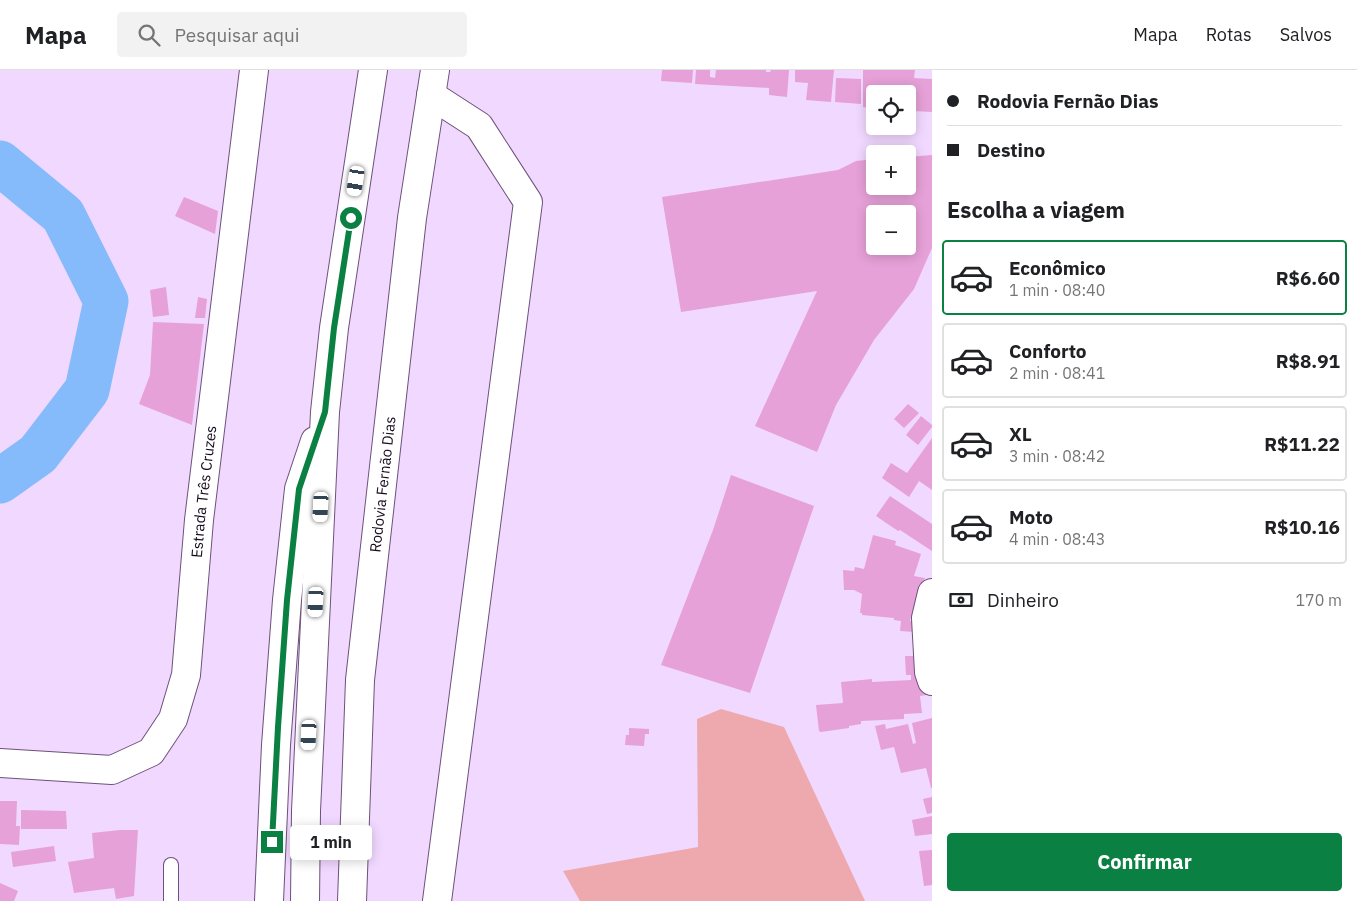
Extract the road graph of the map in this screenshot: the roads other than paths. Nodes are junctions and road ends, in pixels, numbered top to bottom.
1 (254, 70) edge
2 (373, 70) edge
3 (433, 82) edge
4 (325, 412) junction
5 (932, 593) edge
6 (932, 681) edge
7 (0, 763) edge
8 (171, 865) dead end
9 (171, 901) edge
10 (269, 901) edge
11 (305, 901) edge
12 (352, 901) edge
13 (437, 901) edge

1 - 7 main road, Estrada Três Cruzes
2 - 4 main road
3 - 12 main road, Rodovia Fernão Dias
3 - 13 main road
4 - 10 main road
4 - 11 main road
5 - 6 main road
8 - 9 lane

